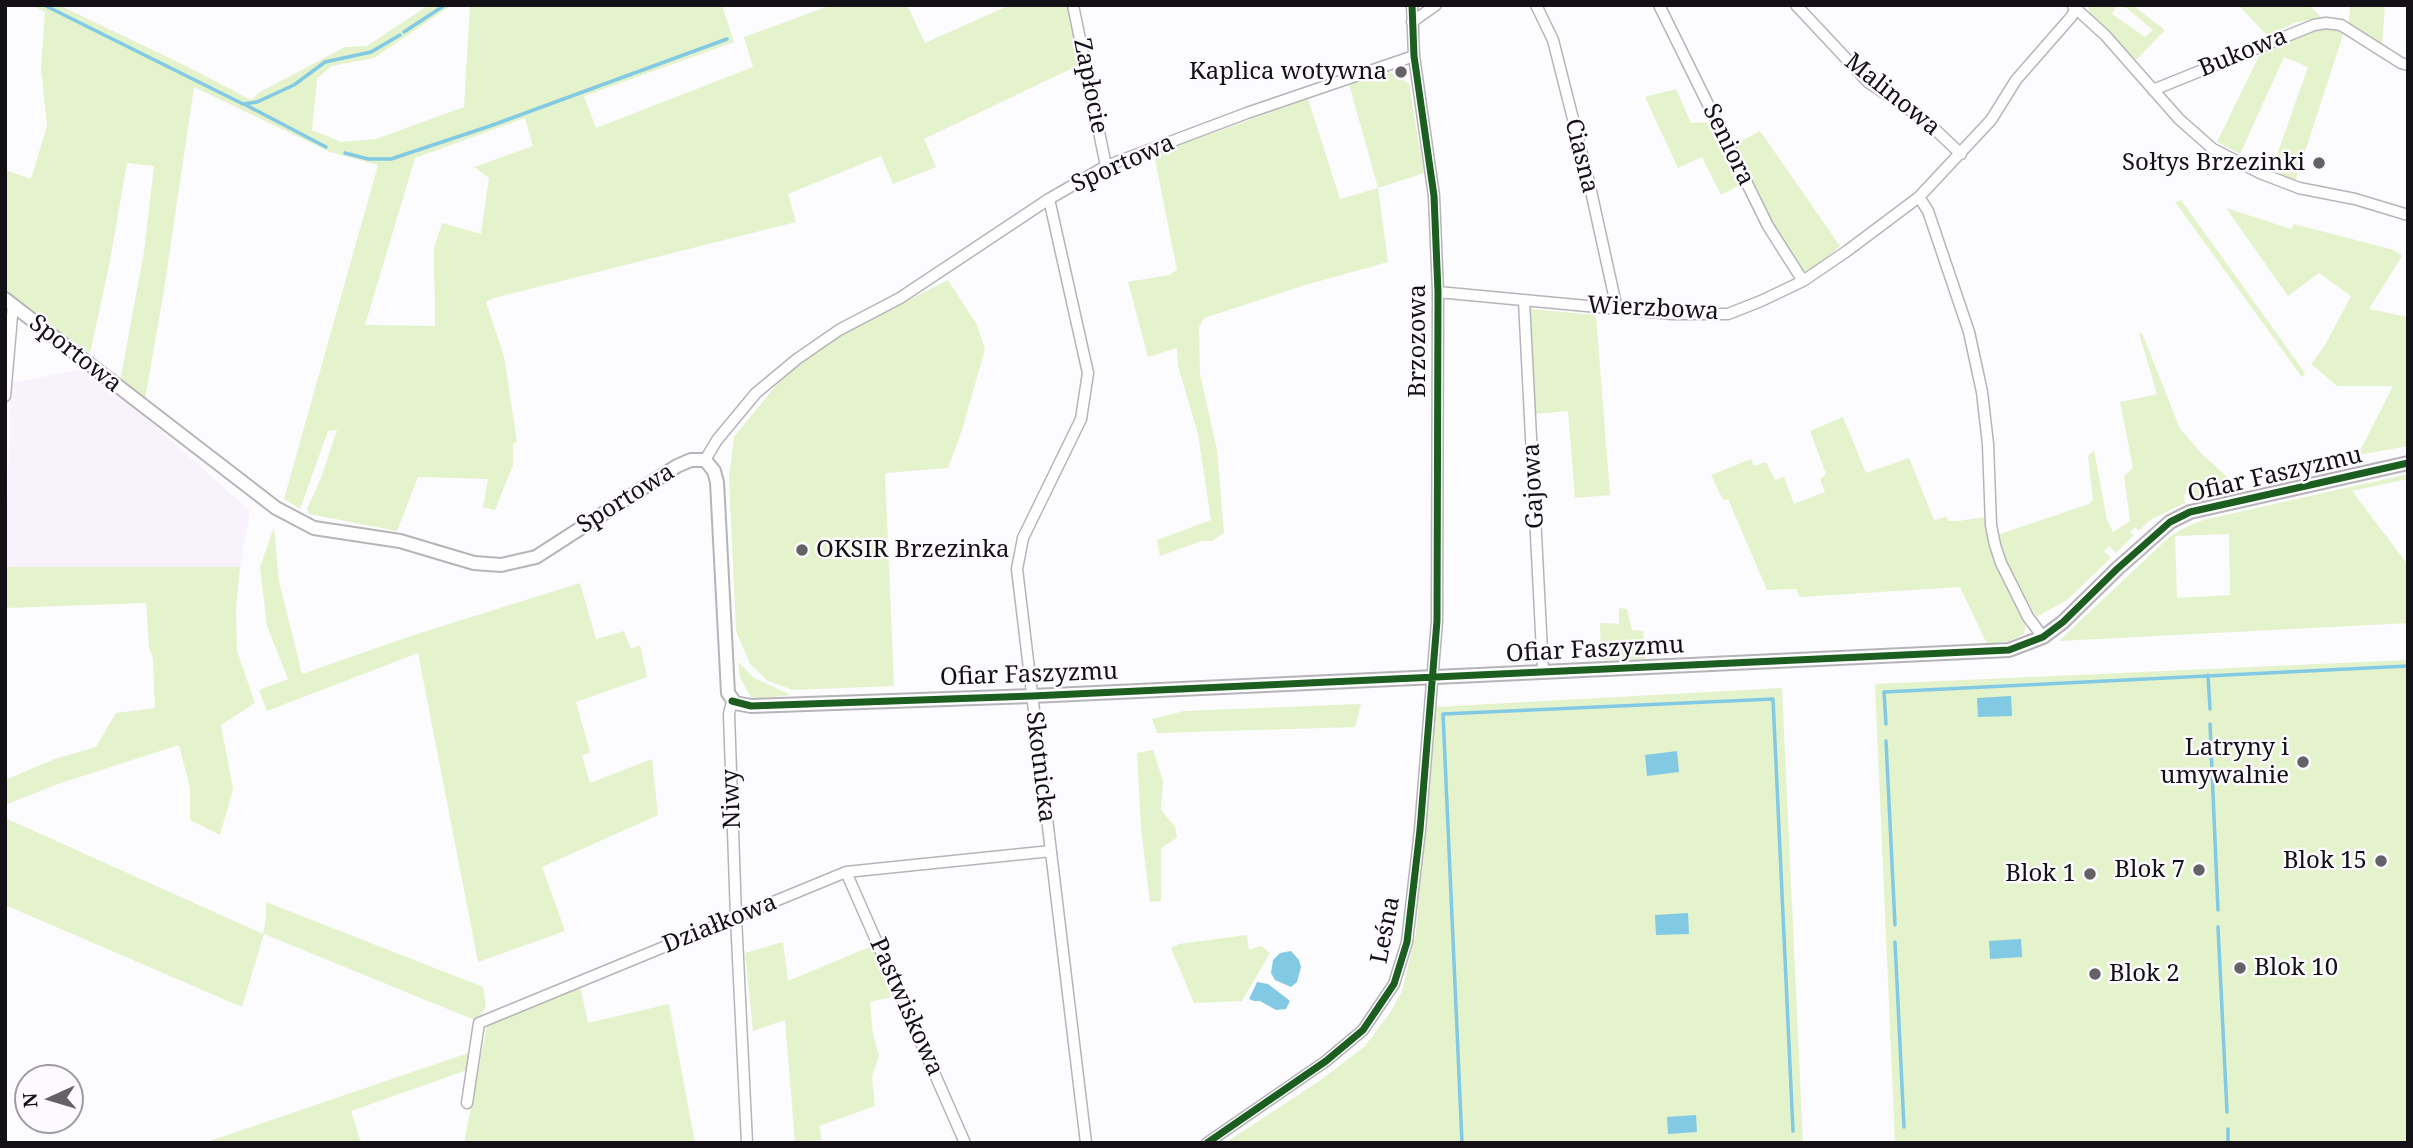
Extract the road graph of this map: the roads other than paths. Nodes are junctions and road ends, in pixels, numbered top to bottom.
1 (1073, 5) edge
2 (1412, 5) edge
3 (1436, 5) edge
4 (1536, 5) edge
5 (1659, 5) edge
6 (1796, 5) edge
7 (2076, 6) edge
8 (1412, 22) junction
9 (1414, 56) junction
10 (2408, 65) edge
11 (2153, 90) junction
12 (1961, 154) junction
13 (1106, 166) junction
14 (1919, 197) junction
15 (1049, 199) junction
16 (2408, 215) edge
17 (1803, 281) junction
18 (1438, 292) junction
19 (1524, 301) junction
20 (9, 302) edge
21 (1617, 309) junction
22 (5, 396) edge
23 (705, 460) junction
24 (2408, 463) edge
25 (2043, 637) junction
26 (1543, 671) junction
27 (1432, 677) junction
28 (1032, 696) junction
29 (732, 701) junction
30 (1051, 851) junction
31 (846, 872) junction
32 (736, 917) junction
33 (467, 1102) dead end
34 (747, 1143) edge
35 (965, 1143) edge
36 (1086, 1143) edge
37 (1207, 1143) edge

1 - 13 street, Zapłocie
2 - 8 street, Brzozowa
3 - 8 street
4 - 21 street, Ciasna
5 - 17 street, Seniora
6 - 12 street, Malinowa
7 - 11 street
7 - 12 street, Wierzbowa
8 - 9 street, Brzozowa
9 - 13 street, Sportowa
9 - 18 street, Brzozowa
10 - 11 street, Bukowa
11 - 16 street
12 - 14 street, Wierzbowa
13 - 15 street, Sportowa
14 - 17 street, Wierzbowa
14 - 25 street
15 - 23 street, Sportowa
15 - 28 street, Skotnicka
17 - 21 street, Wierzbowa
18 - 19 street, Wierzbowa
18 - 27 street, Brzozowa
19 - 21 street, Wierzbowa
19 - 26 street, Gajowa
20 - 22 street
20 - 23 street, Sportowa
23 - 29 street, Niwy
24 - 25 street, Ofiar Faszyzmu
25 - 26 street, Ofiar Faszyzmu
26 - 27 street, Ofiar Faszyzmu
27 - 28 street, Ofiar Faszyzmu
27 - 37 street, Leśna
28 - 29 street, Ofiar Faszyzmu
28 - 30 street, Skotnicka
29 - 32 street, Niwy
30 - 31 street, Działkowa
30 - 36 street, Skotnicka
31 - 32 street, Działkowa
31 - 35 street, Pastwiskowa
32 - 33 street, Działkowa
32 - 34 street, Niwy

